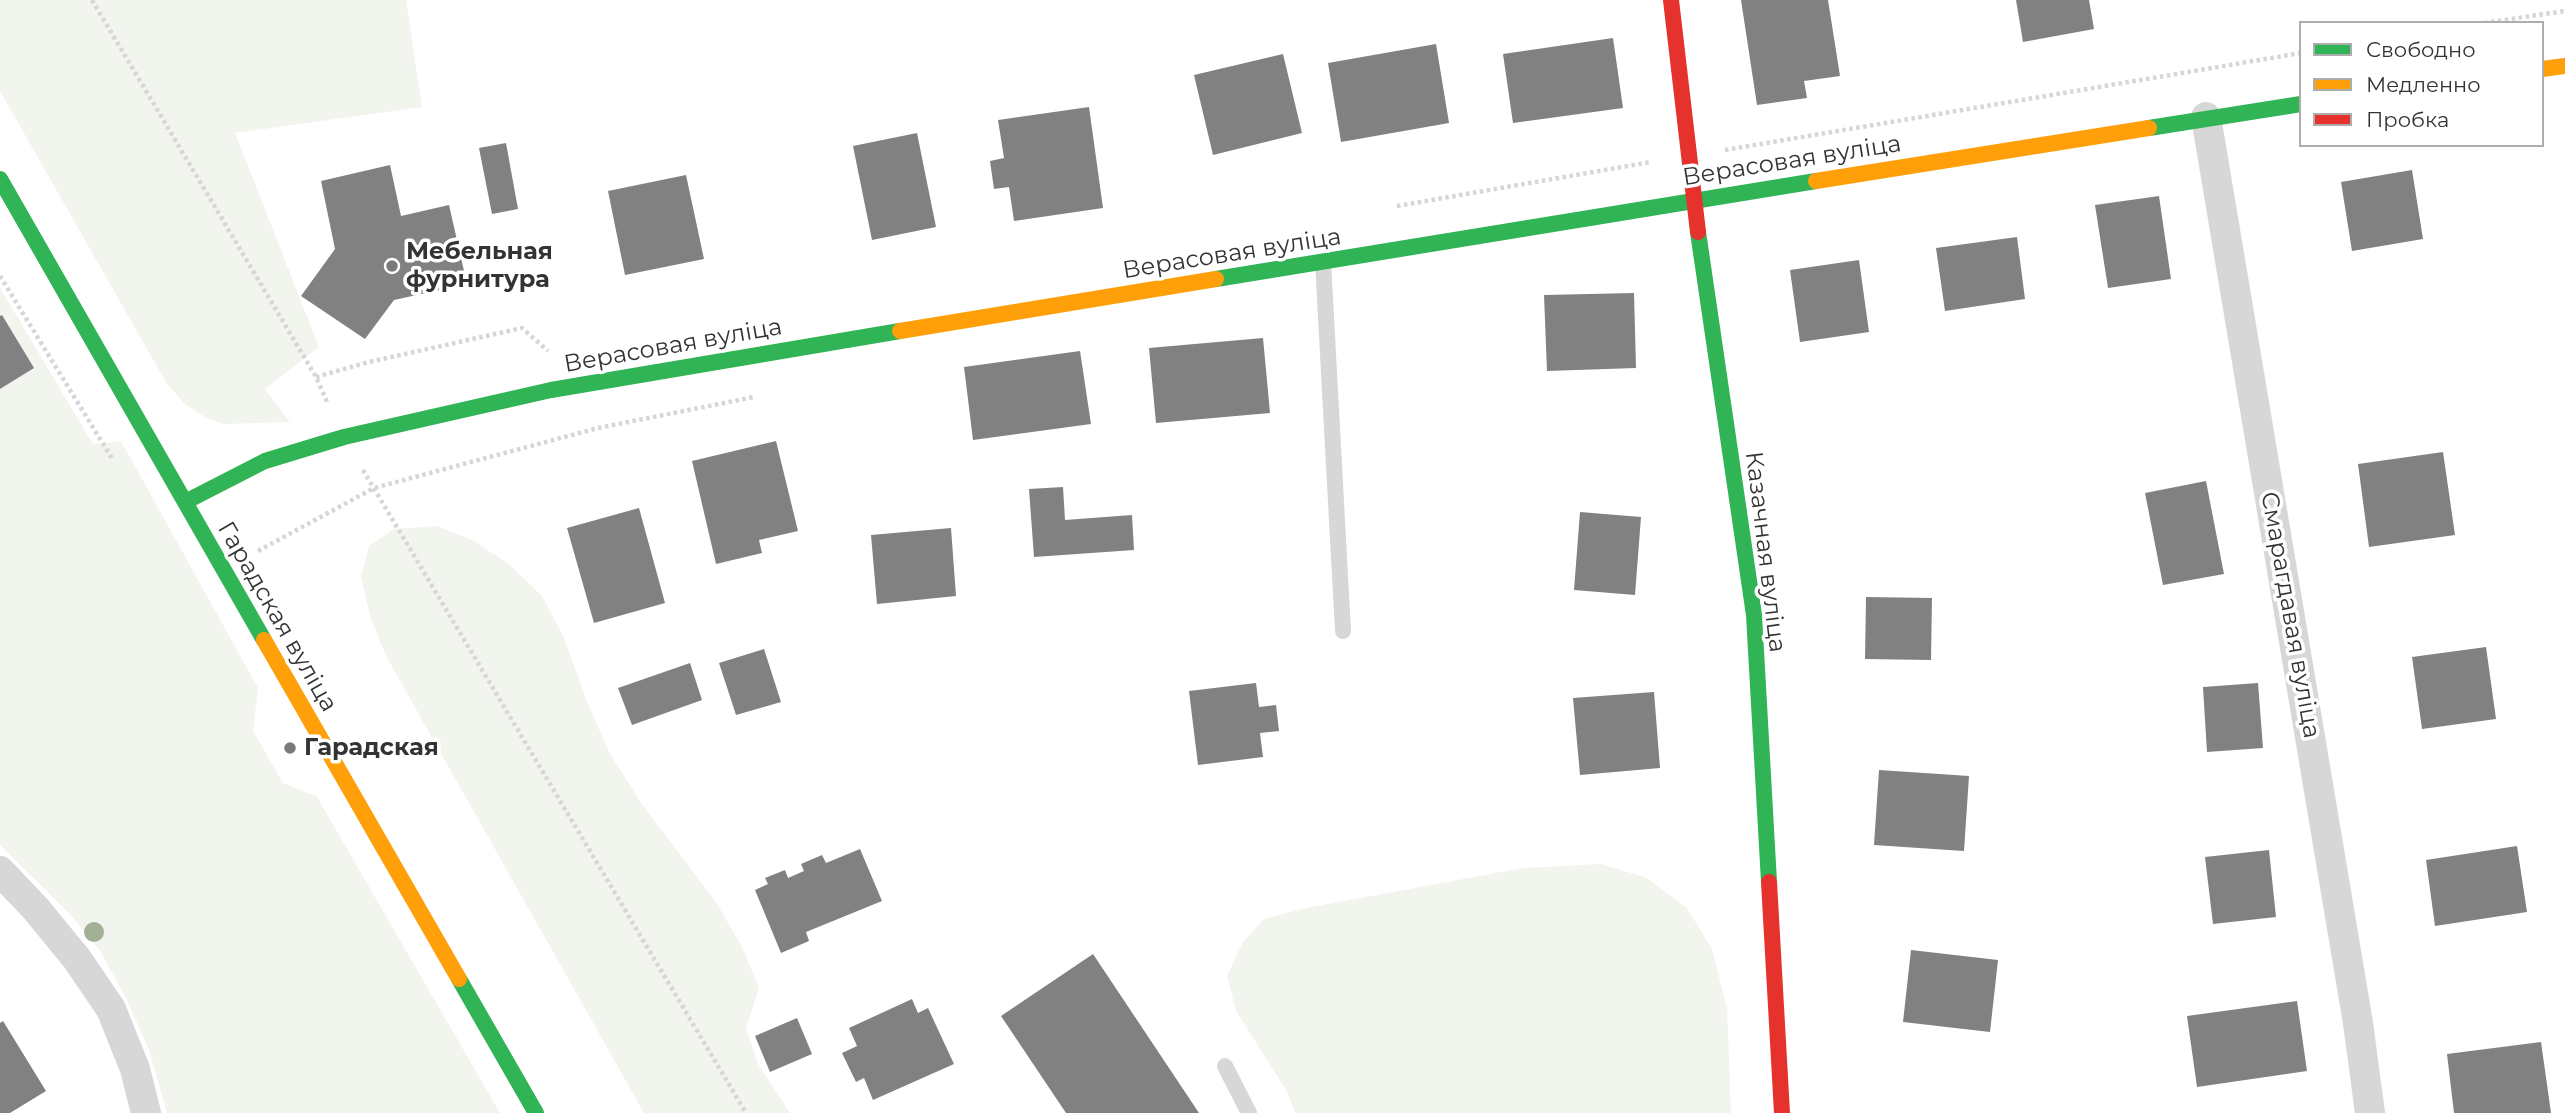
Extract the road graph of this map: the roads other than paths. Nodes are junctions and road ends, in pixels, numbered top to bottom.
1 (1671, 0) edge
2 (2565, 66) edge
3 (2544, 69) edge
4 (2299, 104) edge
5 (2206, 117) junction
6 (1, 184) edge
7 (1693, 200) junction
8 (1322, 262) junction
9 (185, 502) junction
10 (1343, 631) dead end
11 (0, 871) edge
12 (1225, 1066) dead end
13 (146, 1113) edge
14 (536, 1113) edge
15 (1249, 1113) edge
16 (1782, 1113) edge
17 (2370, 1113) edge

1 - 7 street, Казачная вуліца
2 - 3 street
4 - 5 street, Верасовая вуліца
5 - 7 street, Верасовая вуліца
5 - 17 street, Смарагдавая вуліца
6 - 9 street, Гарадская вуліца
7 - 8 street, Верасовая вуліца
7 - 16 street, Казачная вуліца
8 - 9 street, Верасовая вуліца
8 - 10 lane
9 - 14 street, Гарадская вуліца
11 - 13 street
12 - 15 lane

